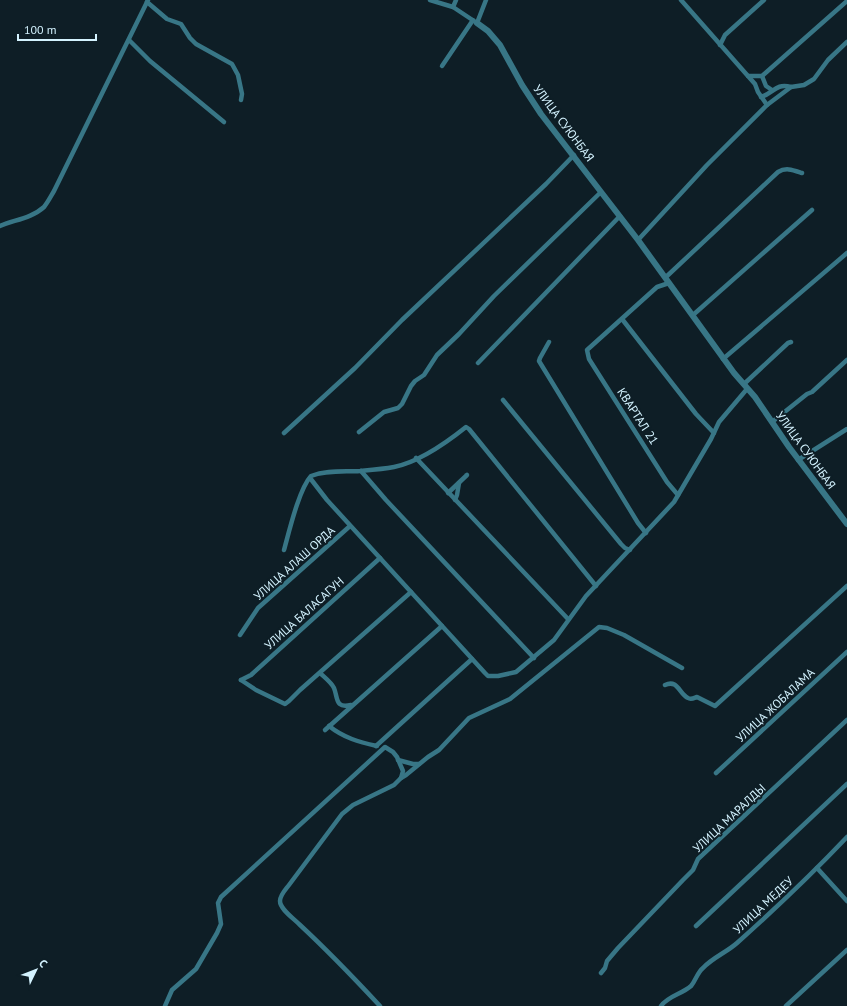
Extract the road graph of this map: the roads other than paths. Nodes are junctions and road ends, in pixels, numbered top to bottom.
1 (430, 0) edge
2 (456, 0) edge
3 (486, 0) edge
4 (681, 0) edge
5 (764, 0) edge
6 (148, 1) edge
7 (847, 1) edge
8 (453, 7) junction
9 (475, 21) junction
10 (129, 40) junction
11 (847, 42) edge
12 (720, 45) junction
13 (442, 66) dead end
14 (748, 76) junction
15 (762, 76) junction
16 (791, 87) junction
17 (772, 90) junction
18 (761, 97) junction
19 (241, 100) dead end
20 (767, 105) junction
21 (224, 122) dead end
22 (574, 155) junction
23 (802, 173) dead end
24 (601, 192) junction
25 (812, 210) dead end
26 (620, 216) junction
27 (0, 226) edge
28 (638, 240) junction
29 (847, 253) edge
30 (668, 280) junction
31 (693, 315) junction
32 (622, 319) junction
33 (549, 342) dead end
34 (791, 342) dead end
35 (723, 359) junction
36 (847, 360) edge
37 (478, 363) dead end
38 (745, 387) junction
39 (503, 400) dead end
40 (772, 422) junction
41 (847, 429) edge
42 (360, 432) dead end
43 (284, 433) dead end
44 (714, 433) junction
45 (416, 458) junction
46 (798, 460) junction
47 (362, 471) junction
48 (467, 475) dead end
49 (310, 478) junction
50 (460, 482) junction
51 (448, 493) junction
52 (678, 495) junction
53 (455, 500) junction
54 (847, 524) edge
55 (350, 526) junction
56 (646, 533) junction
57 (284, 550) dead end
58 (630, 550) junction
59 (380, 558) junction
60 (596, 586) junction
61 (847, 586) edge
62 (411, 592) junction
63 (568, 619) junction
64 (442, 626) junction
65 (240, 636) dead end
66 (847, 652) edge
67 (534, 658) junction
68 (472, 659) junction
69 (682, 668) dead end
70 (320, 673) junction
71 (665, 685) dead end
72 (353, 705) junction
73 (847, 720) edge
74 (329, 726) junction
75 (325, 730) dead end
76 (376, 746) junction
77 (385, 747) junction
78 (398, 760) junction
79 (419, 764) junction
80 (716, 773) dead end
81 (401, 778) junction
82 (847, 784) edge
83 (847, 836) edge
84 (817, 868) junction
85 (847, 901) edge
86 (696, 926) dead end
87 (847, 950) edge
88 (601, 973) dead end
89 (165, 1006) edge
90 (380, 1006) edge
91 (660, 1006) edge
92 (786, 1006) edge

1 - 8 street, УЛИЦА СУЮНБАЯ
2 - 8 street
3 - 9 street
4 - 12 street
5 - 12 street
6 - 10 street
6 - 19 street
7 - 15 street
8 - 9 street, УЛИЦА СУЮНБАЯ
9 - 13 street
9 - 22 street, УЛИЦА СУЮНБАЯ
10 - 21 street
10 - 27 street
11 - 16 street
12 - 14 street
14 - 15 street
14 - 18 street
15 - 17 street
16 - 17 street
16 - 20 street
17 - 18 street
18 - 20 street
20 - 28 street
22 - 24 street, УЛИЦА СУЮНБАЯ
22 - 43 street
23 - 30 street
24 - 26 street, УЛИЦА СУЮНБАЯ
24 - 42 street
25 - 31 street
26 - 28 street, УЛИЦА СУЮНБАЯ
26 - 37 street
28 - 30 street, УЛИЦА СУЮНБАЯ
29 - 35 street
30 - 31 street, УЛИЦА СУЮНБАЯ
30 - 32 street
31 - 35 street, УЛИЦА СУЮНБАЯ
32 - 44 street
32 - 52 street, КВАРТАЛ 21
33 - 56 street
34 - 38 street
35 - 38 street, УЛИЦА СУЮНБАЯ
36 - 40 street
38 - 40 street, УЛИЦА СУЮНБАЯ
38 - 44 street
39 - 58 street
40 - 46 street, УЛИЦА СУЮНБАЯ
41 - 46 street
44 - 52 street
45 - 47 street
45 - 51 street
45 - 60 street
46 - 54 street, УЛИЦА СУЮНБАЯ
47 - 49 street
47 - 67 street
48 - 50 street
49 - 55 street
49 - 57 street
50 - 51 street
50 - 53 street
51 - 53 street
52 - 56 street
53 - 63 street
55 - 59 street
55 - 65 street, УЛИЦА АЛАШ ОРДА
56 - 58 street
58 - 60 street
59 - 62 street
59 - 70 street, УЛИЦА БАЛАСАГУН
60 - 63 street
61 - 71 street
62 - 64 street
62 - 70 street
63 - 67 street
64 - 68 street
64 - 72 street
66 - 80 street, УЛИЦА ЖОБАЛАМА
67 - 68 street
68 - 76 street
69 - 79 street
70 - 72 street
72 - 74 street
73 - 88 street, УЛИЦА МАРАЛДЫ
74 - 75 street
74 - 76 street
76 - 77 street
77 - 78 street
77 - 89 street
78 - 79 street
78 - 81 street
79 - 81 street
81 - 90 street
82 - 86 street
83 - 84 street, УЛИЦА МЕДЕУ
84 - 85 street
84 - 91 street, УЛИЦА МЕДЕУ
87 - 92 street

